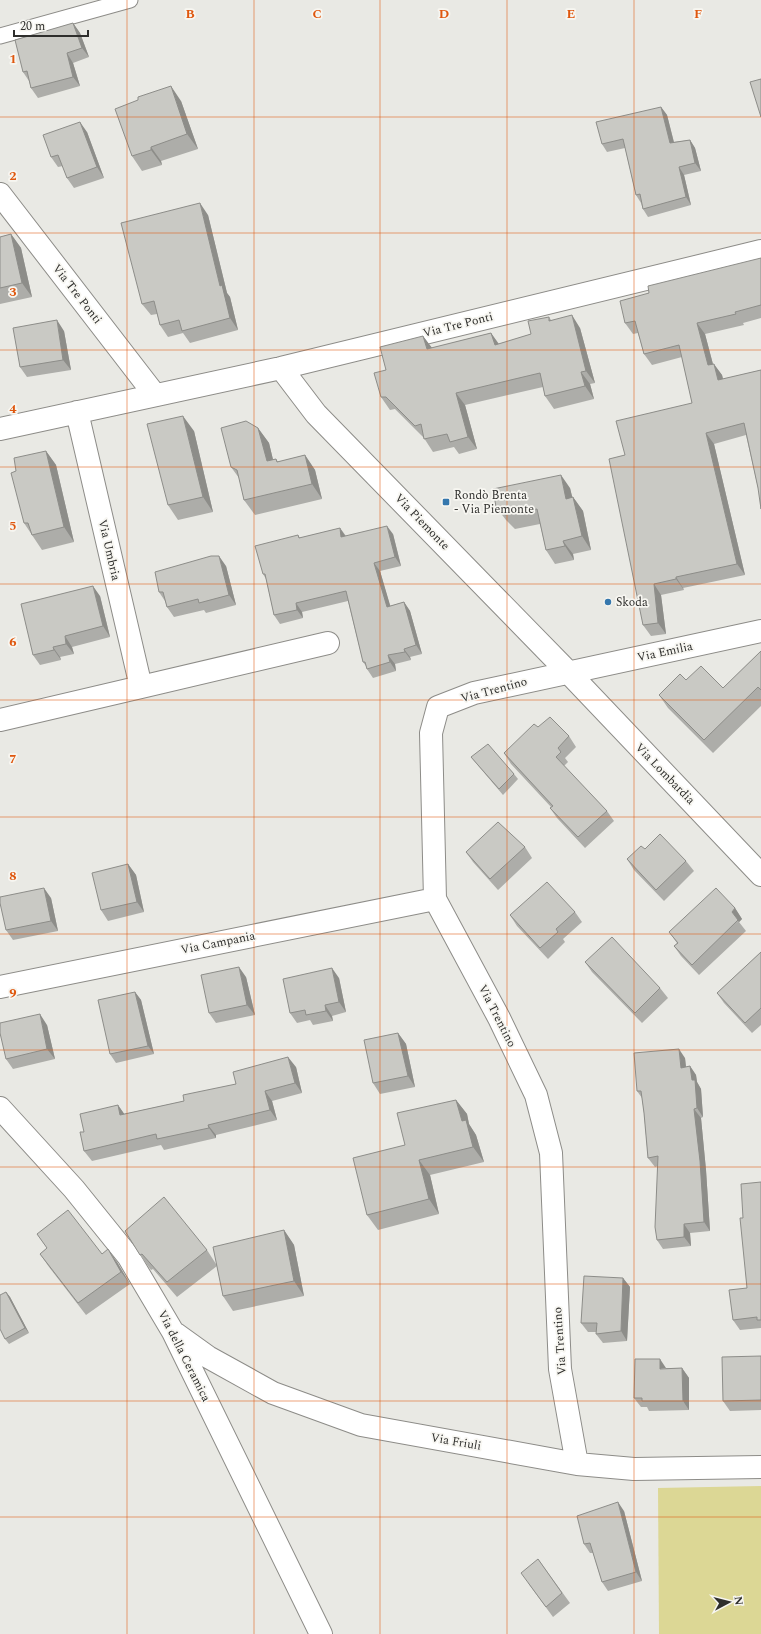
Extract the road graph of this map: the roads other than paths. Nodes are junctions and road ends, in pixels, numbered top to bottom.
1 (130, 0) edge
2 (0, 36) edge
3 (0, 194) edge
4 (761, 251) edge
5 (281, 368) junction
6 (155, 395) junction
7 (78, 412) junction
8 (0, 429) edge
9 (761, 631) edge
10 (328, 644) dead end
11 (568, 672) junction
12 (141, 687) junction
13 (0, 720) edge
14 (761, 875) edge
15 (435, 899) junction
16 (0, 987) edge
17 (0, 1108) edge
18 (173, 1332) junction
19 (576, 1464) junction
20 (761, 1467) edge
21 (321, 1634) edge

1 - 2 lane
3 - 6 street, Via Tre Ponti
4 - 5 street, Via Tre Ponti
5 - 6 street, Via Tre Ponti
5 - 11 street, Via Piemonte
6 - 7 street, Via Tre Ponti
7 - 8 street, Via Tre Ponti
7 - 12 street, Via Umbria
9 - 11 street, Via Emilia
10 - 12 street
11 - 14 street, Via Lombardia
11 - 15 street, Via Trentino
12 - 13 street
15 - 16 street, Via Campania
15 - 19 street, Via Trentino
17 - 18 street, Via della Ceramica
18 - 19 street, Via Friuli
18 - 21 street, Via della Ceramica
19 - 20 street, Via Friuli

